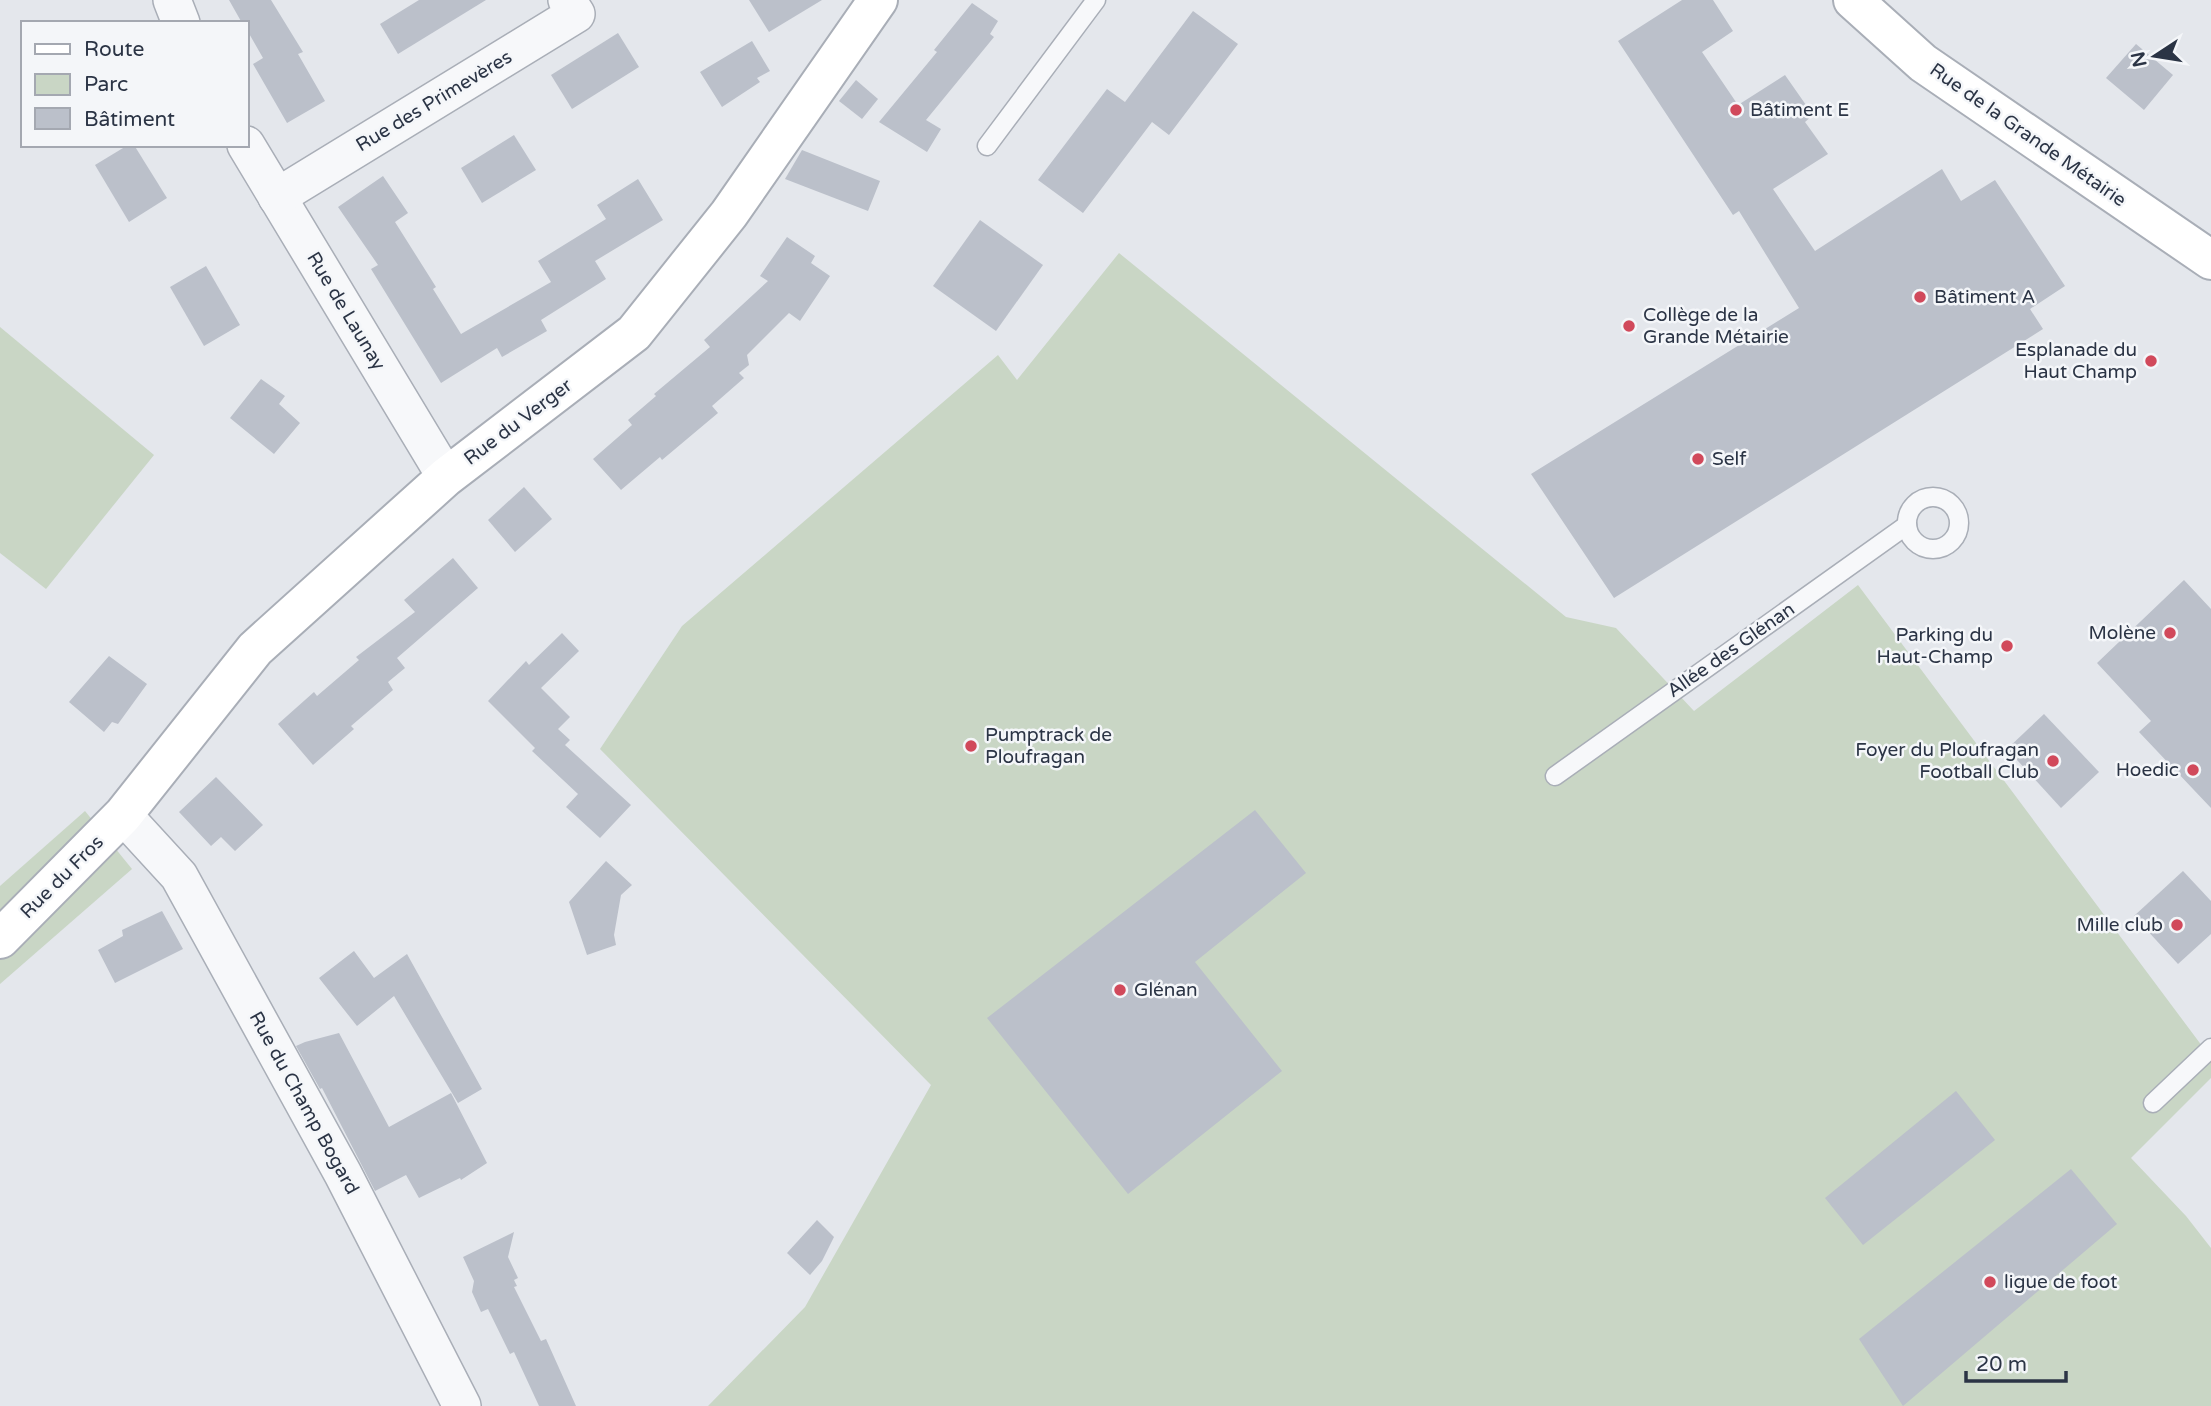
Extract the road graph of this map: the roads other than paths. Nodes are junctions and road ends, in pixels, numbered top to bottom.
1 (172, 0) edge
2 (568, 0) edge
3 (878, 0) edge
4 (1096, 0) edge
5 (1853, 0) edge
6 (180, 21) edge
7 (987, 146) dead end
8 (247, 147) edge
9 (277, 197) junction
10 (2211, 260) edge
11 (446, 477) junction
12 (1908, 525) dead end
13 (1555, 776) dead end
14 (123, 816) junction
15 (0, 939) edge
16 (2211, 1048) edge
17 (2153, 1103) dead end
18 (462, 1406) edge

1 - 6 street
2 - 9 street, Rue des Primevères
3 - 11 street, Rue du Verger
4 - 7 lane
5 - 10 street, Rue de la Grande Métairie
8 - 9 street, Rue de Launay
9 - 11 street, Rue de Launay
11 - 14 street, Rue du Verger
12 - 13 lane, Allée des Glénan
14 - 15 street, Rue du Fros
14 - 18 street, Rue du Champ Bogard
16 - 17 lane

